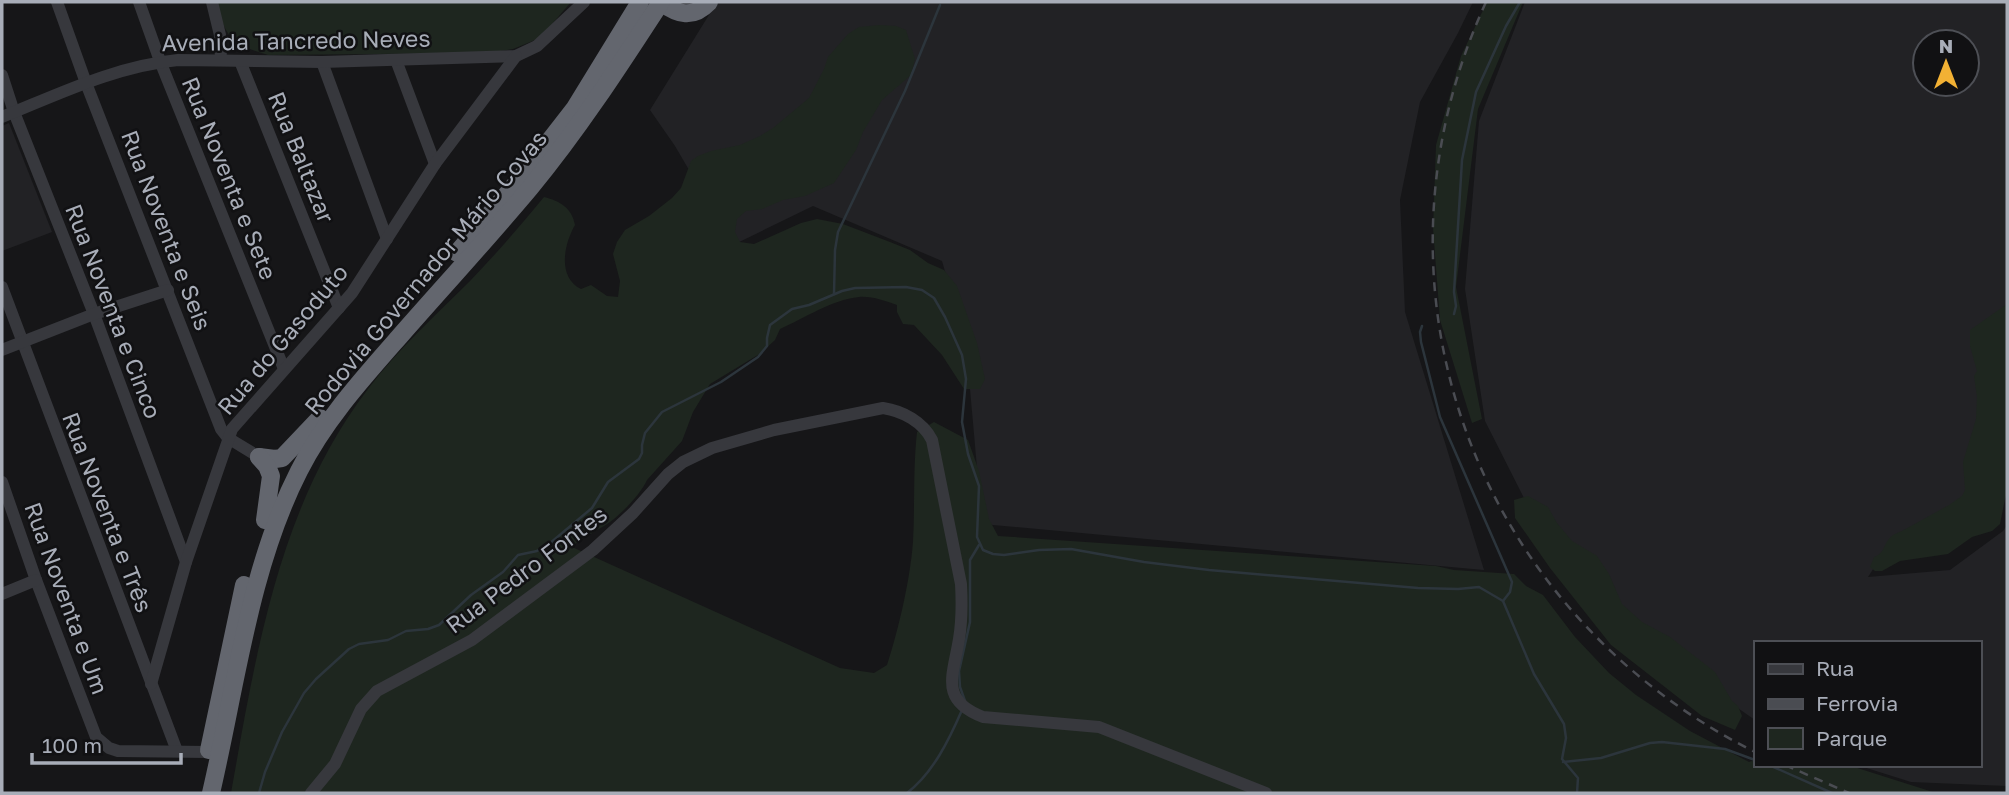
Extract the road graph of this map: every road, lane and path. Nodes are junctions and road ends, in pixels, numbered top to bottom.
1 (57, 2) edge
2 (139, 2) edge
3 (212, 2) edge
4 (584, 2) edge
5 (640, 2) edge
6 (661, 2) edge
7 (709, 2) edge
8 (516, 56) junction
9 (221, 60) junction
10 (396, 60) junction
11 (160, 61) junction
12 (240, 61) junction
13 (322, 62) junction
14 (2, 75) edge
15 (86, 83) junction
16 (8, 114) edge
17 (435, 164) junction
18 (387, 239) junction
19 (2, 287) edge
20 (168, 290) junction
21 (340, 308) junction
22 (94, 314) junction
23 (22, 341) junction
24 (2, 350) edge
25 (284, 369) junction
26 (320, 418) junction
27 (228, 439) junction
28 (259, 457) junction
29 (2, 482) edge
30 (265, 520) junction
31 (186, 562) junction
32 (36, 580) junction
33 (2, 594) edge
34 (151, 684) junction
35 (177, 751) junction
36 (208, 752) junction
37 (199, 793) edge
38 (211, 793) edge
39 (311, 793) edge
40 (1266, 793) edge

1 - 15 street, Rua Noventa e Seis
2 - 11 street, Rua Noventa e Sete
3 - 9 street
4 - 8 street
5 - 26 highway, Rodovia Governador Mário Covas
6 - 7 highway
6 - 38 highway, Rodovia Governador Mário Covas
8 - 10 street, Avenida Tancredo Neves
8 - 17 street, Rua do Gasoduto
9 - 11 street, Avenida Tancredo Neves
9 - 12 street, Avenida Tancredo Neves
10 - 13 street, Avenida Tancredo Neves
10 - 17 street
11 - 15 street, Avenida Tancredo Neves
11 - 25 street, Rua Noventa e Sete
12 - 13 street, Avenida Tancredo Neves
12 - 21 street, Rua Baltazar
13 - 18 street
14 - 16 street, Rua Noventa e Cinco
15 - 16 street, Avenida Tancredo Neves
15 - 20 street, Rua Noventa e Seis
16 - 22 street, Rua Noventa e Cinco
17 - 18 street, Rua do Gasoduto
18 - 21 street, Rua do Gasoduto
19 - 23 street, Rua Noventa e Três
20 - 22 street
20 - 27 street, Rua Noventa e Seis
21 - 25 street, Rua do Gasoduto
22 - 23 street
22 - 31 street, Rua Noventa e Cinco
23 - 24 street
23 - 34 street, Rua Noventa e Três
25 - 27 street, Rua do Gasoduto
26 - 28 highway
26 - 30 highway, Rodovia Governador Mário Covas
27 - 28 street
27 - 31 street, Rua do Gasoduto
28 - 30 highway
29 - 32 street, Rua Noventa e Um
30 - 36 highway, Rodovia Governador Mário Covas
31 - 34 street, Rua do Gasoduto
32 - 33 street
32 - 35 street, Rua Noventa e Um
34 - 35 street, Rua Noventa e Três
35 - 36 street, Rua Noventa e Um
36 - 37 highway, Rodovia Governador Mário Covas
39 - 40 street, Rua Pedro Fontes

